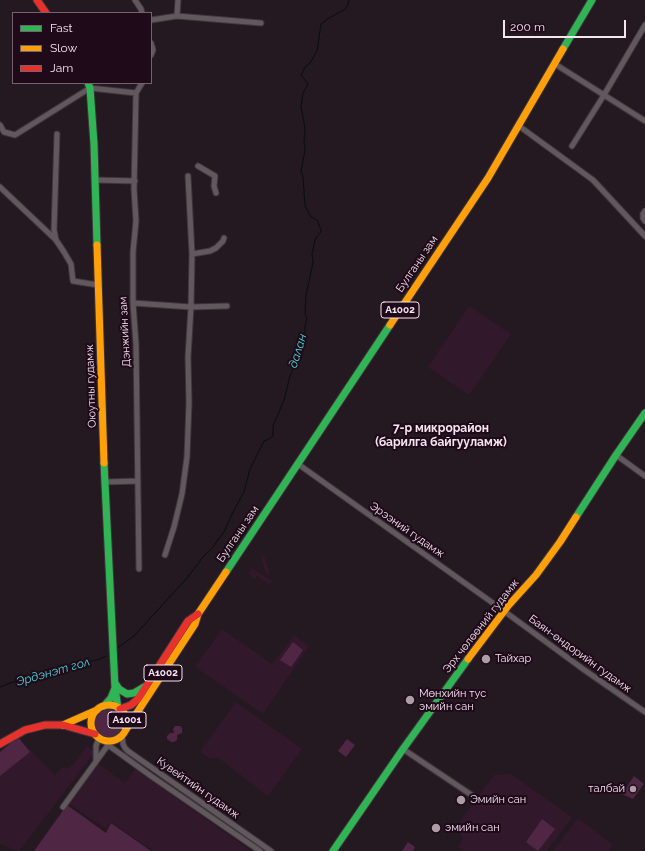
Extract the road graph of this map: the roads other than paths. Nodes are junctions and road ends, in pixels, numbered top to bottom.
1 (37, 0) edge
2 (135, 0) edge
3 (178, 0) edge
4 (592, 0) edge
5 (45, 12) edge
6 (142, 12) edge
7 (177, 16) junction
8 (152, 20) edge
9 (261, 22) dead end
10 (645, 25) edge
11 (555, 64) junction
12 (141, 84) edge
13 (89, 85) edge
14 (136, 93) junction
15 (604, 95) junction
16 (645, 121) edge
17 (0, 126) edge
18 (519, 126) junction
19 (57, 134) dead end
20 (572, 146) dead end
21 (198, 166) dead end
22 (188, 176) dead end
23 (95, 180) junction
24 (135, 181) junction
25 (0, 187) edge
26 (216, 193) dead end
27 (645, 211) edge
28 (645, 222) edge
29 (645, 236) edge
30 (224, 238) dead end
31 (56, 240) junction
32 (192, 254) junction
33 (98, 285) junction
34 (133, 303) junction
35 (228, 306) dead end
36 (191, 307) junction
37 (645, 413) edge
38 (616, 455) junction
39 (298, 464) junction
40 (645, 476) edge
41 (138, 481) junction
42 (105, 482) junction
43 (165, 555) dead end
44 (139, 569) dead end
45 (504, 611) junction
46 (198, 614) junction
47 (147, 685) junction
48 (115, 686) junction
49 (104, 706) junction
50 (119, 709) junction
51 (97, 710) junction
52 (645, 712) edge
53 (63, 725) junction
54 (124, 733) junction
55 (102, 739) junction
56 (0, 744) edge
57 (403, 749) junction
58 (96, 760) junction
59 (474, 796) dead end
60 (63, 807) dead end
61 (260, 851) edge
62 (271, 851) edge
63 (333, 851) edge

1 - 5 main road
2 - 6 street
3 - 7 street
4 - 11 main road, Булганы зам / A1002
7 - 8 street
7 - 9 street
10 - 15 street
11 - 15 street
11 - 18 main road, Булганы зам / A1002
12 - 14 street
13 - 14 street
13 - 17 street
13 - 23 main road, Оюутны гудамж
14 - 24 street, Дэнжийн зам
15 - 16 street
15 - 20 street
18 - 29 street
18 - 39 main road, Булганы зам / A1002
19 - 31 street
21 - 26 street
22 - 32 street
23 - 24 street
23 - 33 main road, Оюутны гудамж
24 - 34 street, Дэнжийн зам
25 - 31 street
27 - 28 street
30 - 32 street
31 - 33 street
32 - 36 street
33 - 42 main road, Оюутны гудамж
34 - 36 street
34 - 41 street, Дэнжийн зам
35 - 36 street
36 - 43 street
37 - 38 main road, Эрх чөлөөний гудамж
38 - 40 street
38 - 45 main road, Эрх чөлөөний гудамж
39 - 45 street, Эрээний гудамж
39 - 46 main road, Булганы зам / A1002
41 - 42 street
41 - 44 street, Дэнжийн зам
42 - 48 main road, Оюутны гудамж
45 - 52 street, Баян-өндорийн гудамж
45 - 57 main road, Эрх чөлөөний гудамж
46 - 47 main road, Булганы зам / A1002
46 - 54 main road, Булганы зам / A1002
47 - 48 main road
47 - 50 main road, Булганы зам / A1002
48 - 49 main road
48 - 50 main road, Оюутны гудамж
49 - 50 main road, A1001
49 - 51 main road, A1001
50 - 54 main road, A1001
51 - 53 main road, A1001
51 - 55 main road, A1001
53 - 55 main road, A1001
53 - 56 main road, A1001
54 - 55 main road, A1001
54 - 62 street, Кувейтийн гудамж
55 - 58 street
55 - 58 street
55 - 61 street, Кувейтийн гудамж
57 - 59 street
57 - 63 main road, Эрх чөлөөний гудамж
58 - 60 street

